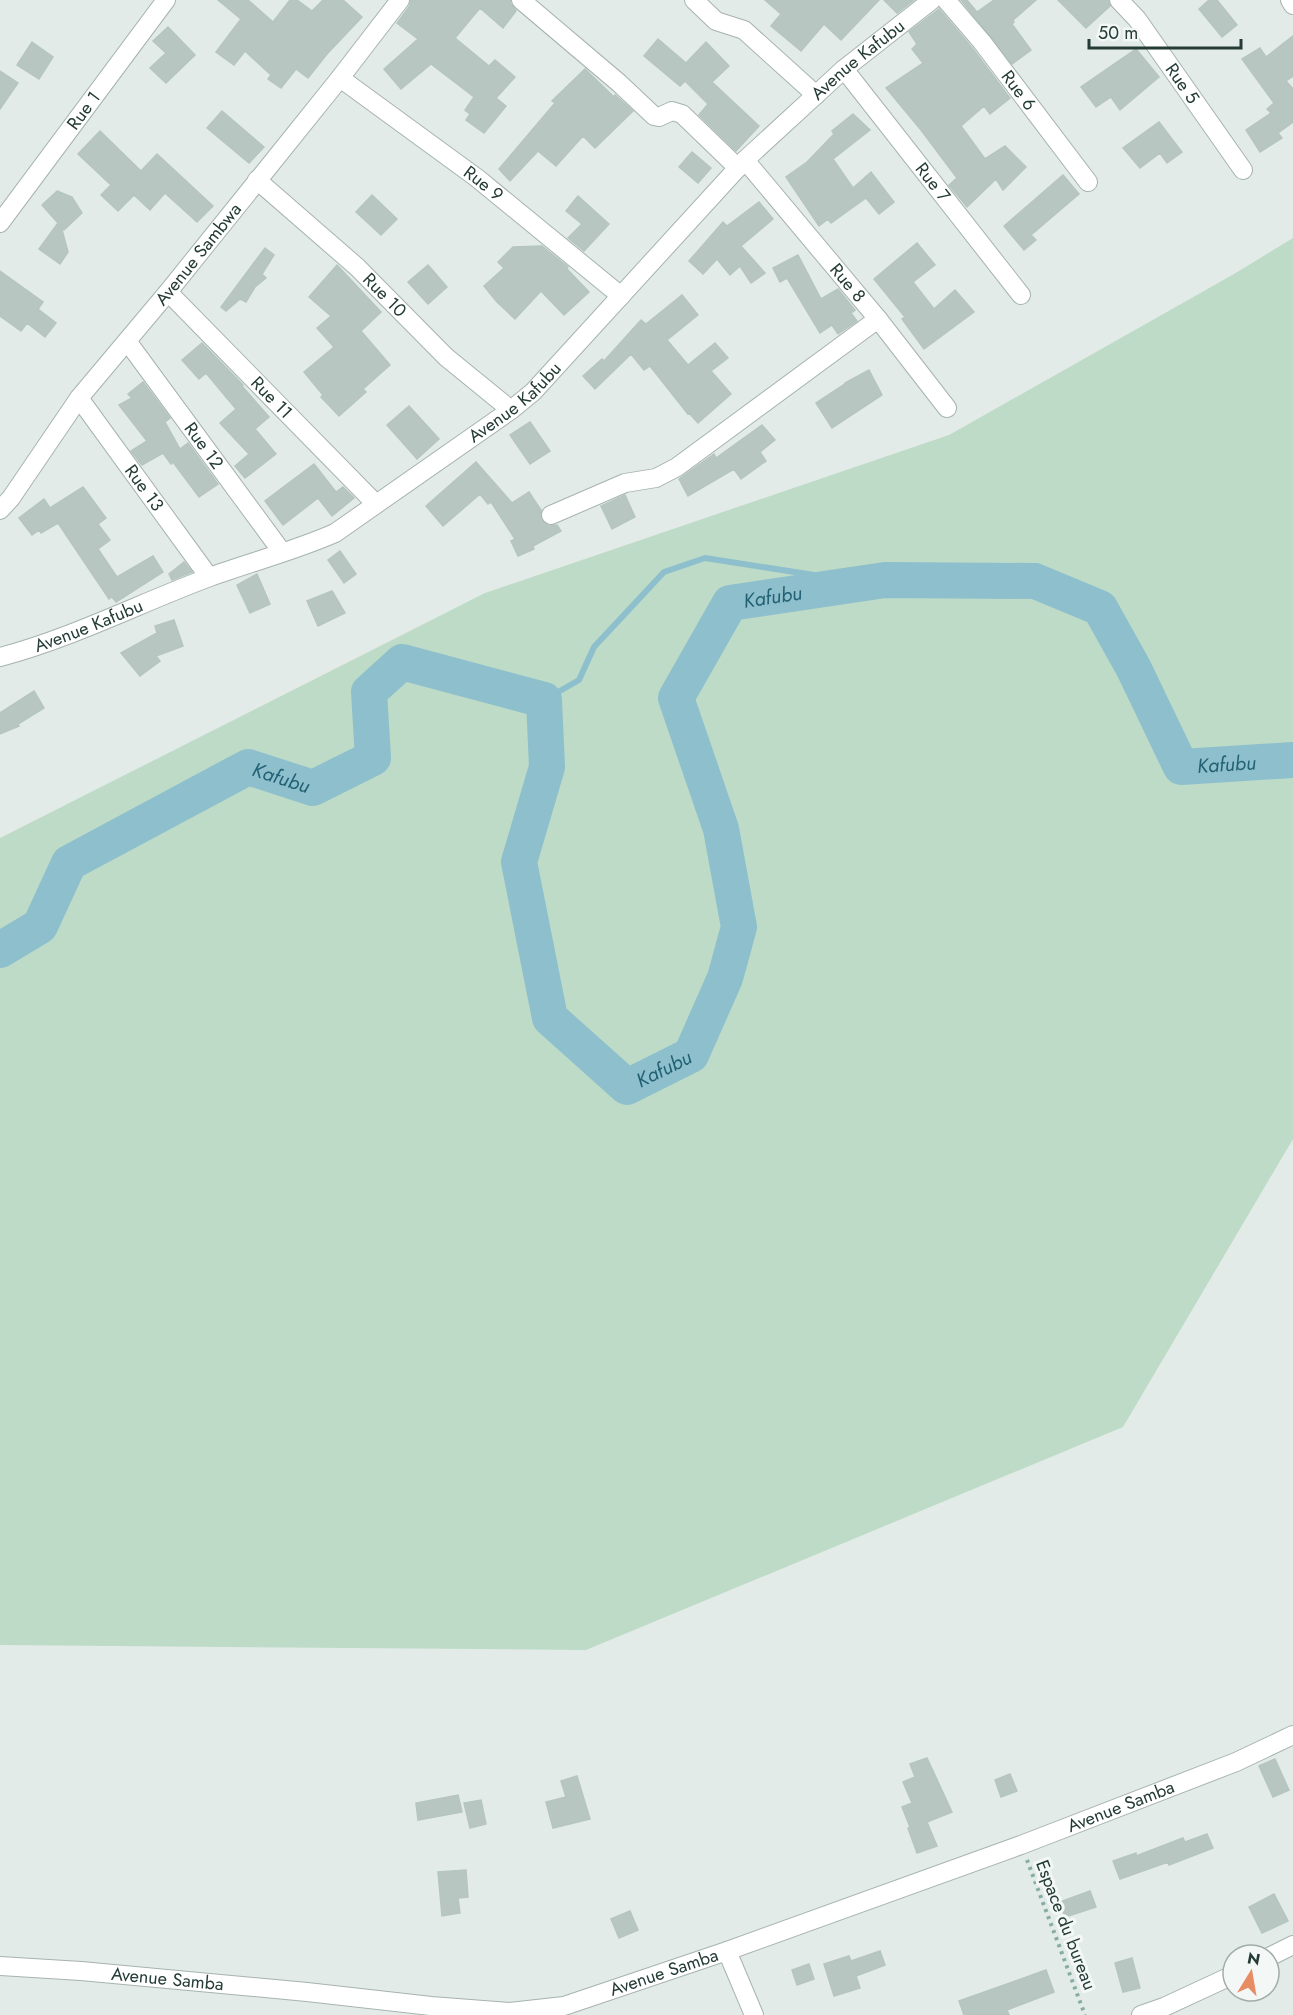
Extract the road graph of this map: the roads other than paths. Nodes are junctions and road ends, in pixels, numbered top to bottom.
1 (166, 0) edge
2 (400, 0) edge
3 (521, 0) edge
4 (694, 0) edge
5 (932, 0) edge
6 (946, 0) edge
7 (1119, 0) edge
8 (1290, 0) edge
9 (1293, 5) edge
10 (844, 69) junction
11 (340, 78) junction
12 (816, 95) junction
13 (741, 164) junction
14 (1243, 170) dead end
15 (258, 180) junction
16 (1088, 182) dead end
17 (0, 223) edge
18 (168, 292) junction
19 (1021, 295) dead end
20 (621, 296) junction
21 (878, 319) junction
22 (127, 341) junction
23 (79, 398) junction
24 (947, 408) dead end
25 (511, 411) junction
26 (376, 504) junction
27 (0, 510) edge
28 (551, 514) dead end
29 (282, 552) junction
30 (209, 578) junction
31 (0, 657) edge
32 (1293, 1735) edge
33 (727, 1952) junction
34 (0, 1966) edge
35 (1221, 1981) edge
36 (754, 2015) edge
37 (1142, 2015) edge

1 - 17 street, Rue 1
2 - 11 street, Avenue Sambwa
3 - 13 street, Rue 8
4 - 12 street
5 - 10 street, Avenue Kafubu
6 - 16 street, Rue 6
7 - 14 street, Rue 5
8 - 9 street
10 - 12 street, Avenue Kafubu
10 - 19 street, Rue 7
11 - 15 street, Avenue Sambwa
11 - 20 street, Rue 9
12 - 13 street, Avenue Kafubu
13 - 20 street, Avenue Kafubu
13 - 21 street, Rue 8
15 - 18 street, Avenue Sambwa
15 - 25 street, Rue 10
18 - 22 street, Avenue Sambwa
18 - 26 street, Rue 11
20 - 25 street, Avenue Kafubu
21 - 24 street, Rue 8
21 - 28 street
22 - 23 street, Avenue Sambwa
22 - 29 street, Rue 12
23 - 27 street, Avenue Sambwa
23 - 30 street, Rue 13
25 - 26 street, Avenue Kafubu
26 - 29 street, Avenue Kafubu
29 - 30 street, Avenue Kafubu
30 - 31 street, Avenue Kafubu
32 - 33 street, Avenue Samba
33 - 34 street, Avenue Samba
33 - 36 street
35 - 37 street

